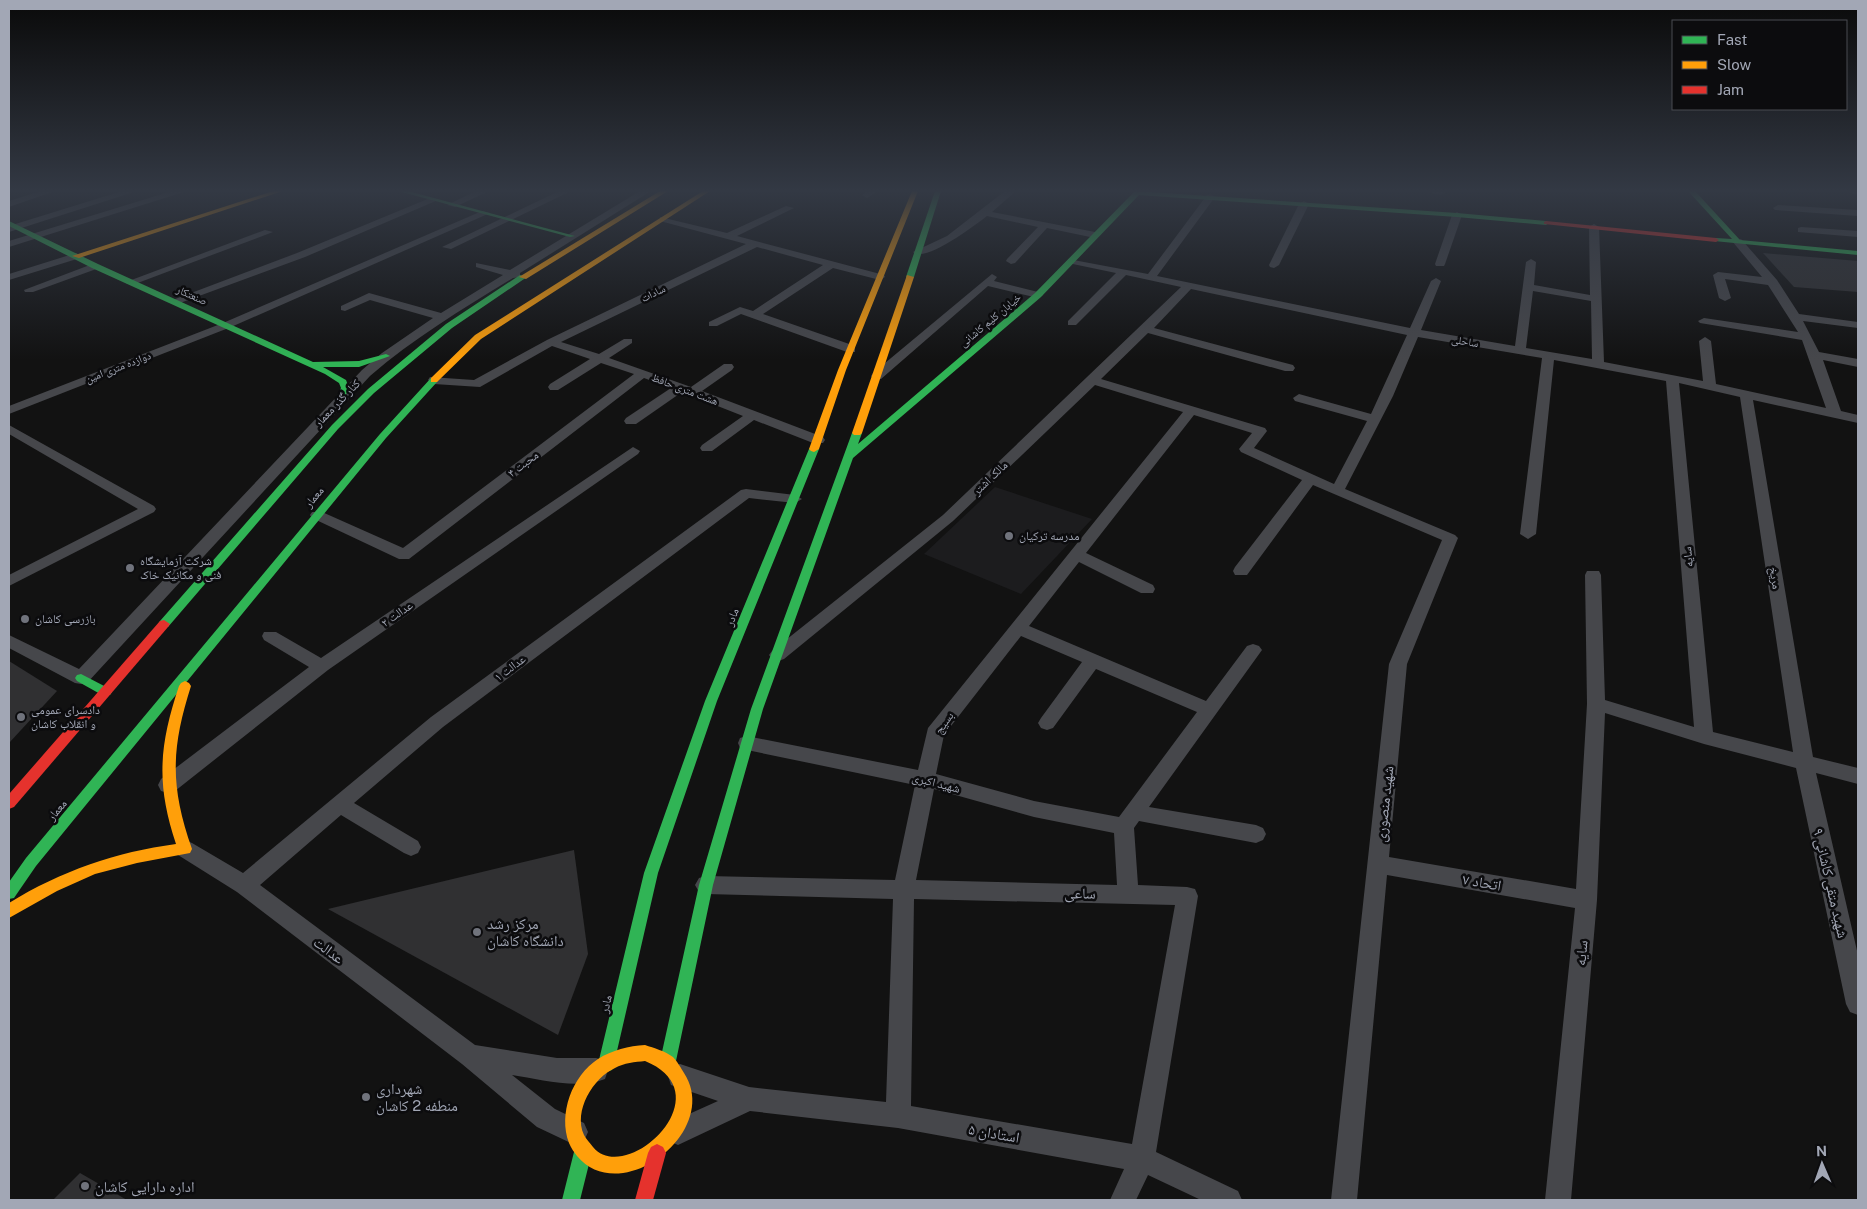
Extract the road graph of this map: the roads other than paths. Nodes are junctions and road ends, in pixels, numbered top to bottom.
1 (58, 247) edge
2 (103, 247) edge
3 (226, 247) edge
4 (319, 247) edge
5 (405, 247) edge
6 (554, 247) edge
7 (574, 247) edge
8 (620, 247) edge
9 (748, 247) edge
10 (768, 247) edge
11 (892, 247) edge
12 (920, 247) edge
13 (929, 247) edge
14 (1023, 247) edge
15 (1084, 247) edge
16 (1173, 247) edge
17 (1283, 247) edge
18 (1446, 247) edge
19 (1595, 247) edge
20 (1743, 247) edge
21 (1802, 247) edge
22 (918, 252) junction
23 (1858, 253) edge
24 (76, 256) junction
25 (1011, 260) dead end
26 (1072, 261) junction
27 (1531, 262) dead end
28 (831, 264) junction
29 (1440, 264) dead end
30 (480, 265) dead end
31 (1274, 265) dead end
32 (95, 266) junction
33 (1123, 272) junction
34 (511, 274) junction
35 (9, 277) edge
36 (526, 277) junction
37 (880, 277) junction
38 (1151, 278) junction
39 (1436, 281) dead end
40 (131, 282) junction
41 (1773, 282) junction
42 (1188, 286) junction
43 (1528, 287) junction
44 (29, 290) dead end
45 (1038, 295) junction
46 (1725, 298) dead end
47 (1596, 299) junction
48 (176, 301) junction
49 (345, 308) dead end
50 (755, 315) junction
51 (442, 317) junction
52 (1796, 317) junction
53 (1704, 321) dead end
54 (1072, 323) dead end
55 (227, 324) junction
56 (713, 324) dead end
57 (1858, 324) edge
58 (1146, 330) junction
59 (1416, 333) junction
60 (1805, 338) junction
61 (628, 341) dead end
62 (1705, 341) dead end
63 (551, 342) junction
64 (852, 349) junction
65 (886, 349) junction
66 (1520, 350) junction
67 (1548, 355) junction
68 (1815, 355) junction
69 (386, 356) junction
70 (598, 358) junction
71 (865, 359) junction
72 (1858, 363) edge
73 (311, 364) junction
74 (1598, 364) junction
75 (728, 367) dead end
76 (1289, 368) dead end
77 (842, 370) junction
78 (643, 373) junction
79 (877, 373) junction
80 (1672, 378) junction
81 (434, 380) junction
82 (1093, 380) junction
83 (1710, 386) junction
84 (554, 387) dead end
85 (686, 390) junction
86 (1746, 395) junction
87 (1299, 398) dead end
88 (339, 400) junction
89 (9, 410) edge
90 (1191, 410) junction
91 (1835, 414) junction
92 (753, 415) junction
93 (1375, 419) junction
94 (1858, 419) edge
95 (631, 421) dead end
96 (9, 429) edge
97 (818, 440) junction
98 (707, 448) dead end
99 (633, 451) dead end
100 (847, 457) junction
101 (1310, 479) junction
102 (1337, 491) junction
103 (795, 499) junction
104 (317, 515) junction
105 (1528, 534) dead end
106 (404, 555) joint
107 (1076, 555) junction
108 (1241, 571) dead end
109 (1593, 575) dead end
110 (9, 581) edge
111 (1147, 589) dead end
112 (1018, 628) junction
113 (270, 636) dead end
114 (9, 641) edge
115 (1253, 650) dead end
116 (778, 655) junction
117 (1093, 660) junction
118 (322, 666) junction
119 (191, 671) junction
120 (81, 678) junction
121 (106, 692) junction
122 (1596, 704) junction
123 (1209, 710) junction
124 (1047, 723) dead end
125 (1704, 737) junction
126 (747, 743) junction
127 (1804, 762) junction
128 (1858, 776) edge
129 (925, 779) junction
130 (166, 786) junction
131 (9, 803) edge
132 (339, 804) junction
133 (1129, 819) junction
134 (1256, 834) dead end
135 (411, 847) dead end
136 (185, 850) junction
137 (31, 862) junction
138 (1378, 864) junction
139 (9, 879) edge
140 (244, 885) junction
141 (706, 885) junction
142 (904, 889) junction
143 (9, 893) edge
144 (1128, 894) junction
145 (1586, 900) junction
146 (9, 911) edge
147 (1858, 1004) edge
148 (470, 1056) junction
149 (601, 1067) junction
150 (674, 1068) junction
151 (749, 1099) junction
152 (898, 1116) junction
153 (675, 1134) junction
154 (579, 1142) junction
155 (657, 1153) junction
156 (1142, 1159) junction
157 (571, 1200) edge
158 (644, 1200) edge
159 (1123, 1200) edge
160 (1229, 1200) edge
161 (1344, 1200) edge
162 (1558, 1200) edge

1 - 24 street, صنعتکار
2 - 24 street
3 - 40 street
4 - 48 street
5 - 55 street
6 - 34 street, کنار گذر معمار
7 - 36 street
8 - 81 street, معمار
9 - 63 street, سادات
10 - 28 street
11 - 37 street, مادر
12 - 22 street
13 - 22 street
14 - 25 street
15 - 26 street, خیابان کلیم کاشانی
16 - 38 street
17 - 31 street
18 - 29 street
19 - 47 street
20 - 41 street
21 - 23 street
22 - 65 street
24 - 32 street, صنعتکار
24 - 35 street
26 - 33 street, ساحلی
26 - 45 street, خیابان کلیم کاشانی
27 - 43 street
28 - 37 street
28 - 50 street
30 - 34 street
32 - 40 street, صنعتکار
32 - 44 street
33 - 38 street, ساحلی
33 - 54 street
34 - 36 street
34 - 51 street, کنار گذر معمار
36 - 121 street
37 - 64 street, مادر
38 - 42 street, ساحلی
39 - 59 street
40 - 48 street, صنعتکار
41 - 46 street
41 - 52 street
42 - 58 street, مالک اشتر
42 - 59 street, ساحلی
43 - 47 street
43 - 66 street
45 - 79 street
45 - 100 street, خیابان کلیم کاشانی
47 - 74 street
48 - 55 street, صنعتکار
49 - 51 street
50 - 56 street
50 - 64 street
51 - 69 street, کنار گذر معمار
52 - 57 street
52 - 60 street
53 - 60 street
55 - 73 street, صنعتکار
55 - 89 street, دوازده متری امین
58 - 76 street
58 - 82 street, مالک اشتر
59 - 66 street, ساحلی
59 - 93 street
60 - 68 street
61 - 70 street
62 - 83 street
63 - 70 street, هشت متری حافظ
63 - 81 street, سادات
64 - 71 street
64 - 77 street, مادر
65 - 71 street
65 - 79 street
66 - 67 street, ساحلی
67 - 74 street, ساحلی
67 - 105 street
68 - 72 street
68 - 91 street
69 - 73 street
69 - 88 street, کنار گذر معمار
70 - 78 street, هشت متری حافظ
70 - 84 street
71 - 77 street
71 - 79 street
73 - 88 street, صنعتکار
74 - 80 street, ساحلی
75 - 85 street
77 - 97 street, مادر
78 - 85 street, هشت متری حافظ
78 - 106 street, محبت ۴
79 - 100 street
80 - 83 street, ساحلی
80 - 125 street, سایه
81 - 104 street, معمار
82 - 90 street
82 - 116 street, مالک اشتر
83 - 86 street, ساحلی
85 - 92 street, هشت متری حافظ
85 - 95 street
86 - 91 street, ساحلی
86 - 127 street, مریخ
87 - 93 street
88 - 120 street, کنار گذر معمار
90 - 101 street
90 - 107 street, بسیج
91 - 94 street, ساحلی
92 - 97 street, هشت متری حافظ
92 - 98 street
93 - 102 street
96 - 110 street
97 - 103 street, مادر
99 - 118 street, عدالت ۲
100 - 116 street
101 - 102 street
101 - 108 street
102 - 138 street, شهید منصوری
103 - 132 street, عدالت ۱
103 - 149 street, مادر
104 - 106 street
104 - 119 street, معمار
107 - 111 street
107 - 112 street, بسیج
109 - 122 street
112 - 117 street
112 - 129 street, بسیج
113 - 118 street
114 - 120 street
115 - 123 street
116 - 126 street
117 - 123 street
117 - 124 street
118 - 130 street, عدالت ۲
119 - 130 street
119 - 137 street, معمار
120 - 121 street
121 - 131 street
122 - 125 street
122 - 145 street, سایه
123 - 133 street
125 - 127 street
126 - 129 street, شهید اکبری
126 - 141 street
127 - 128 street
127 - 147 street, شهید متقی کاشانی ۹
129 - 133 street, شهید اکبری
129 - 142 street, بسیج
130 - 136 street
132 - 135 street
132 - 140 street, عدالت ۱
133 - 134 street, شهید اکبری
133 - 144 street
136 - 140 street, عدالت
136 - 146 street
137 - 139 street
137 - 143 street, معمار
138 - 145 street, اتحاد ۷
138 - 161 street, شهید منصوری
140 - 148 street, عدالت
141 - 142 street, ساعی
141 - 150 street
142 - 144 street, ساعی
142 - 152 street, بسیج
144 - 156 street, ساعی
145 - 162 street, سایه
148 - 149 street
148 - 154 street, عدالت
149 - 150 street
149 - 154 street
150 - 151 street, استادان ۵
150 - 153 street
151 - 152 street, استادان ۵
151 - 153 street
152 - 156 street, استادان ۵
153 - 155 street
154 - 155 street
154 - 157 street
155 - 158 street
156 - 159 street
156 - 160 street, استادان ۵

